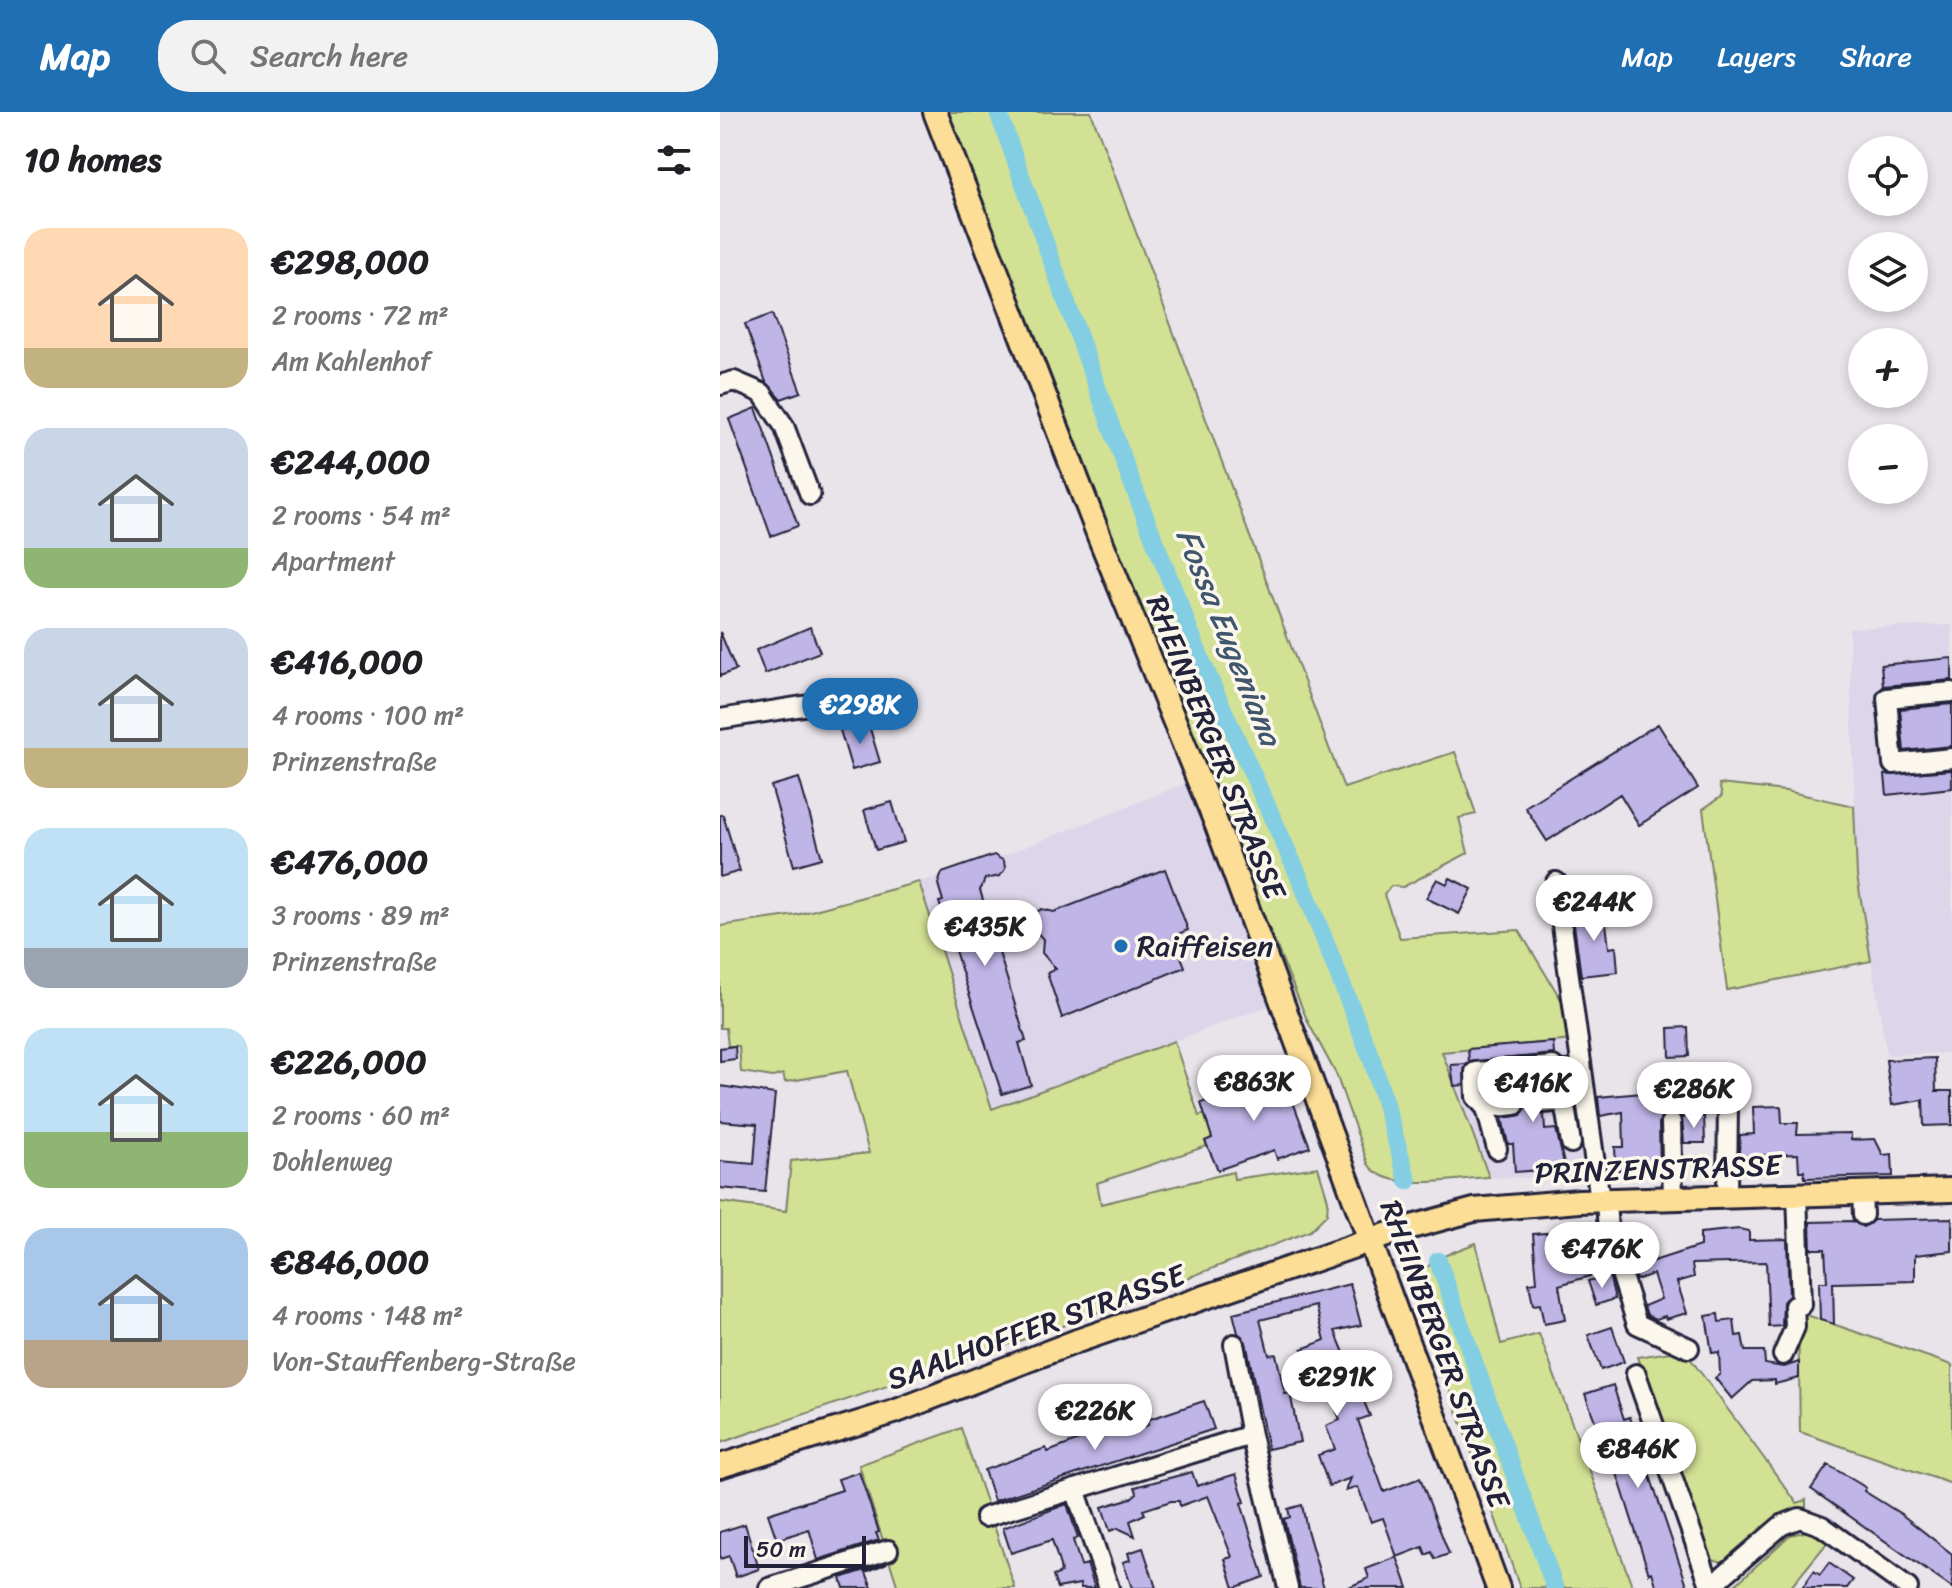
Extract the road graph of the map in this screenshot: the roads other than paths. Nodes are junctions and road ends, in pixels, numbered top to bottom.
1 (935, 112) edge
2 (727, 383) edge
3 (810, 495) dead end
4 (1952, 692) edge
5 (841, 700) dead end
6 (720, 719) edge
7 (1952, 758) edge
8 (1556, 882) dead end
9 (1553, 1066) dead end
10 (1728, 1100) dead end
11 (1543, 1103) dead end
12 (1515, 1105) dead end
13 (1486, 1108) junction
14 (1671, 1122) dead end
15 (1571, 1143) dead end
16 (1497, 1149) dead end
17 (1952, 1190) edge
18 (1797, 1194) junction
19 (1727, 1196) junction
20 (1673, 1198) junction
21 (1603, 1200) junction
22 (1372, 1240) junction
23 (1234, 1344) dead end
24 (1689, 1348) dead end
25 (1783, 1355) dead end
26 (1636, 1374) dead end
27 (1251, 1435) junction
28 (720, 1466) edge
29 (1075, 1489) junction
30 (985, 1517) dead end
31 (888, 1550) dead end
32 (1711, 1587) edge
33 (769, 1588) edge
34 (1109, 1588) edge
35 (1288, 1588) edge
36 (1498, 1588) edge
37 (1908, 1588) edge

1 - 22 main road, RHEINBERGER STRASSE
2 - 3 street
4 - 7 street
5 - 6 street
8 - 21 street
9 - 13 street
10 - 19 street
11 - 15 street
12 - 13 street
13 - 16 street
14 - 20 street
17 - 18 main road, PRINZENSTRASSE
18 - 19 main road, PRINZENSTRASSE
18 - 25 street
19 - 20 main road, PRINZENSTRASSE
20 - 21 main road, PRINZENSTRASSE
21 - 22 main road, PRINZENSTRASSE
21 - 24 street
22 - 28 main road, SAALHOFFER STRASSE
22 - 36 main road, RHEINBERGER STRASSE
23 - 27 street
26 - 32 street
27 - 29 street
27 - 35 street
29 - 30 street
29 - 34 street
31 - 33 street
32 - 37 street

